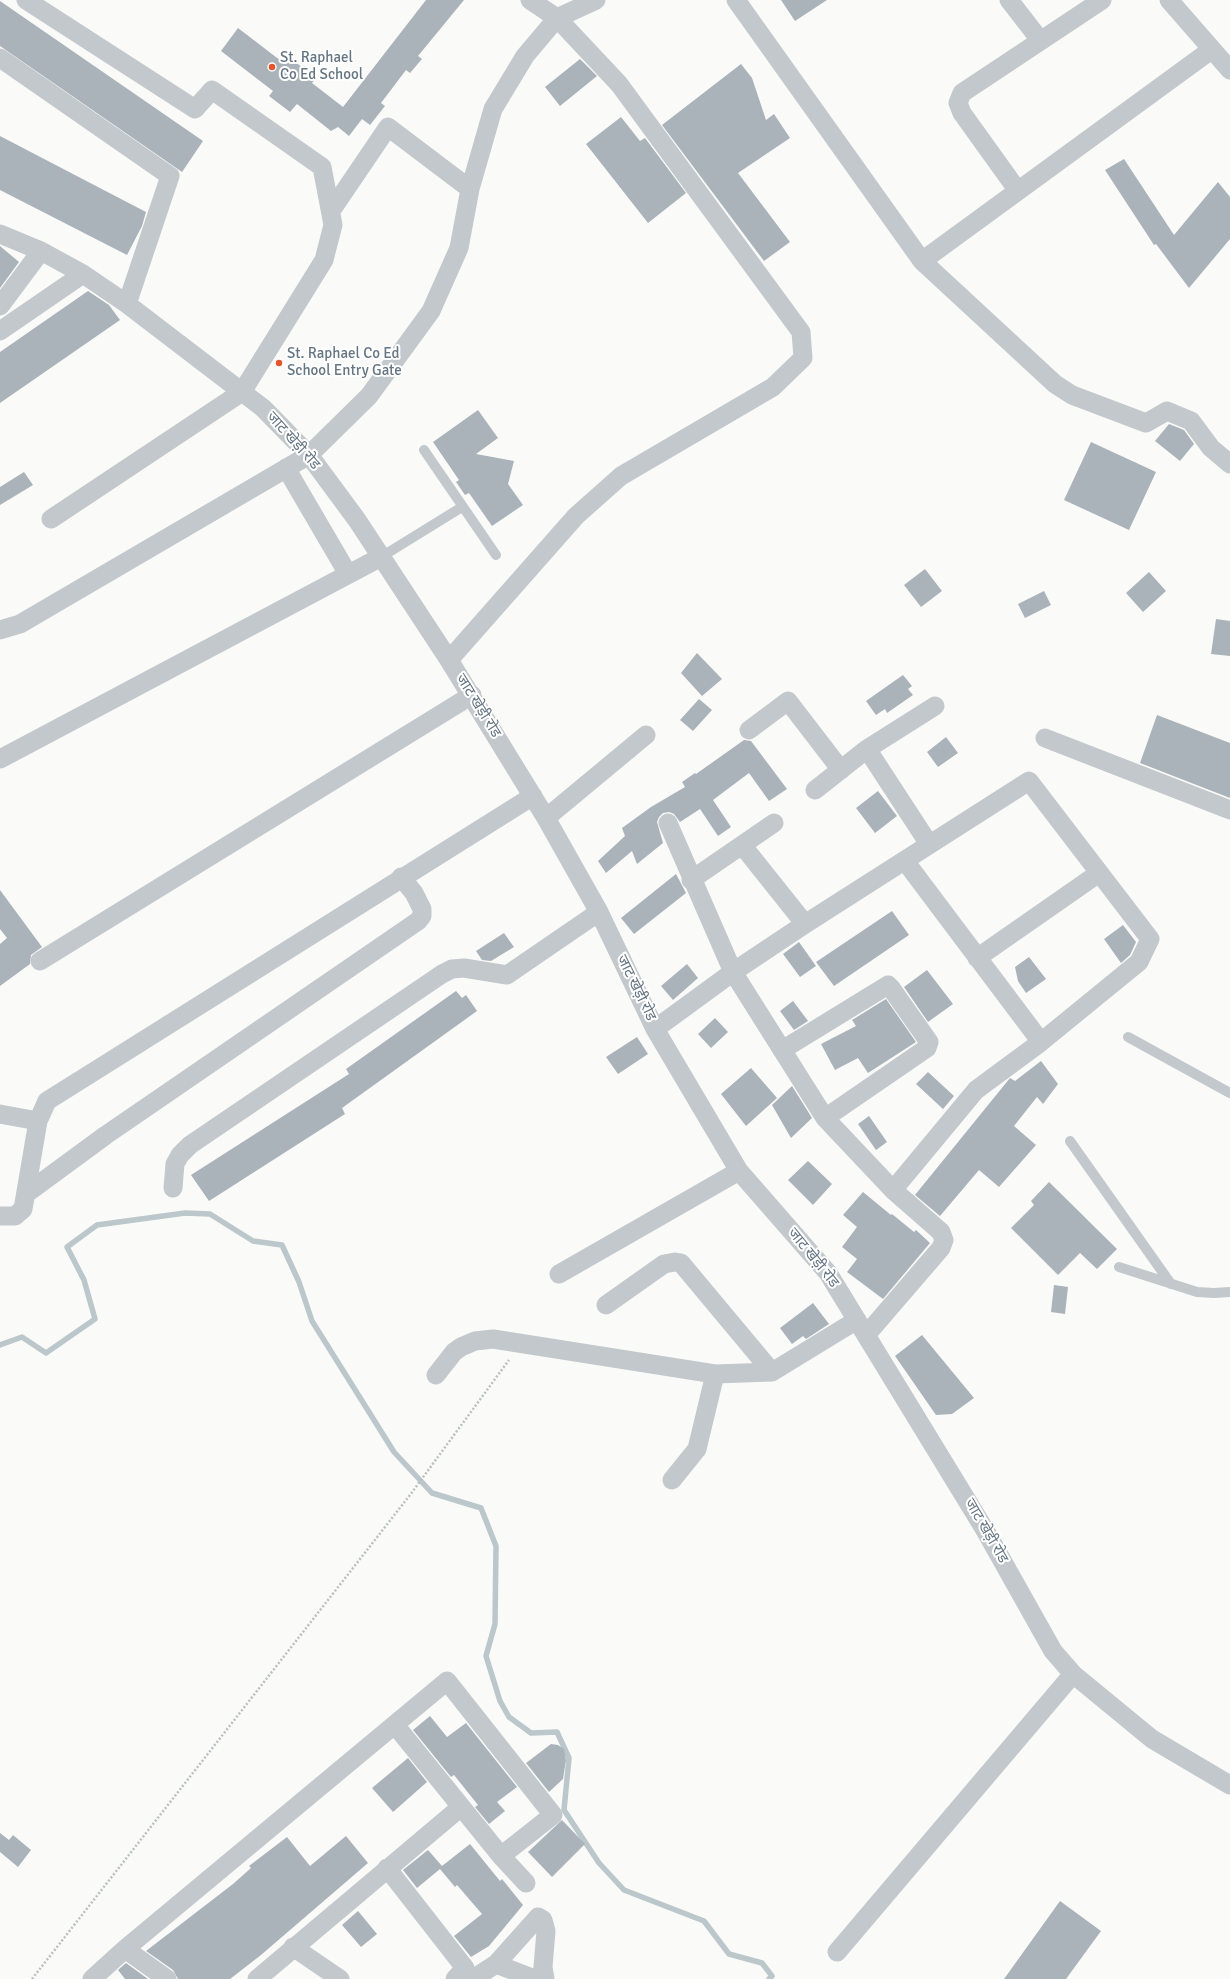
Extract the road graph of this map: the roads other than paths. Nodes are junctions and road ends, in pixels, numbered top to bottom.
1 (26, 0) edge
2 (530, 0) edge
3 (596, 0) edge
4 (736, 0) edge
5 (1009, 0) edge
6 (1102, 0) edge
7 (1169, 0) edge
8 (557, 18) junction
9 (1040, 40) junction
10 (1211, 50) junction
11 (0, 58) edge
12 (1230, 70) edge
13 (470, 189) junction
14 (1018, 191) junction
15 (331, 211) junction
16 (0, 234) edge
17 (41, 251) junction
18 (922, 261) junction
19 (83, 274) junction
20 (127, 304) junction
21 (0, 306) edge
22 (0, 331) edge
23 (242, 392) junction
24 (424, 450) dead end
25 (309, 455) junction
26 (1230, 464) edge
27 (286, 468) junction
28 (462, 507) junction
29 (51, 519) dead end
30 (496, 555) dead end
31 (381, 557) junction
32 (348, 574) junction
33 (0, 630) edge
34 (450, 660) junction
35 (472, 695) junction
36 (935, 706) dead end
37 (749, 730) dead end
38 (646, 735) dead end
39 (1045, 738) dead end
40 (867, 749) junction
41 (0, 759) edge
42 (841, 770) junction
43 (815, 790) dead end
44 (533, 796) junction
45 (1230, 810) edge
46 (546, 818) junction
47 (668, 823) dead end
48 (774, 823) dead end
49 (929, 844) junction
50 (742, 845) junction
51 (905, 861) junction
52 (1099, 873) junction
53 (401, 877) junction
54 (691, 880) junction
55 (599, 912) junction
56 (805, 924) junction
57 (977, 958) junction
58 (40, 961) dead end
59 (733, 972) junction
60 (655, 1029) junction
61 (1128, 1037) dead end
62 (1040, 1042) junction
63 (782, 1050) junction
64 (1230, 1093) edge
65 (0, 1114) edge
66 (825, 1118) junction
67 (38, 1121) junction
68 (1070, 1141) dead end
69 (739, 1171) junction
70 (173, 1188) dead end
71 (894, 1190) junction
72 (27, 1193) junction
73 (0, 1216) edge
74 (1119, 1267) dead end
75 (559, 1274) dead end
76 (1171, 1284) junction
77 (1230, 1292) edge
78 (606, 1305) dead end
79 (862, 1327) junction
80 (772, 1372) junction
81 (715, 1374) junction
82 (436, 1375) dead end
83 (672, 1480) dead end
84 (1073, 1674) junction
85 (395, 1725) junction
86 (1230, 1785) edge
87 (461, 1807) junction
88 (501, 1856) junction
89 (387, 1868) junction
90 (526, 1883) dead end
91 (293, 1947) junction
92 (125, 1949) junction
93 (838, 1952) dead end
94 (496, 1964) junction
95 (92, 1979) edge
96 (167, 1979) edge
97 (257, 1979) edge
98 (340, 1979) edge
99 (455, 1979) edge
100 (473, 1979) edge
101 (535, 1979) edge
102 (545, 1979) edge

1 - 15 street
2 - 8 street
3 - 8 street
4 - 18 street
5 - 9 street
6 - 9 street
7 - 10 street
8 - 13 street
8 - 34 street
9 - 14 street
10 - 12 street
10 - 14 street
11 - 20 street
13 - 15 street
13 - 25 street
14 - 18 street
15 - 23 street
16 - 17 street, जाट खेड़ी रोड
17 - 19 street, जाट खेड़ी रोड
17 - 21 street
18 - 26 street
19 - 20 street, जाट खेड़ी रोड
19 - 22 street
20 - 23 street, जाट खेड़ी रोड
23 - 25 street, जाट खेड़ी रोड
23 - 29 street
24 - 28 lane
25 - 27 street
25 - 31 street, जाट खेड़ी रोड
27 - 32 street
27 - 33 street
28 - 30 lane
28 - 31 lane
31 - 32 street
31 - 34 street, जाट खेड़ी रोड
32 - 41 street
34 - 35 street, जाट खेड़ी रोड
35 - 44 street, जाट खेड़ी रोड
35 - 58 street
36 - 40 street
37 - 42 street
38 - 46 street
39 - 45 street
40 - 42 street
40 - 49 street
42 - 43 street
44 - 46 street, जाट खेड़ी रोड
44 - 53 street
46 - 55 street, जाट खेड़ी रोड
47 - 54 street
48 - 50 street
49 - 51 street
49 - 52 street
50 - 54 street
50 - 56 street
51 - 56 street
51 - 57 street
52 - 57 street
52 - 62 street
53 - 67 street
53 - 72 street
54 - 59 street
55 - 60 street, जाट खेड़ी रोड
55 - 70 street
56 - 59 street
57 - 62 street
59 - 60 street
59 - 63 street
60 - 69 street, जाट खेड़ी रोड
61 - 64 lane
62 - 71 street
63 - 66 street
63 - 66 street
65 - 67 street
66 - 71 street
67 - 72 street
68 - 76 lane
69 - 75 street
69 - 79 street, जाट खेड़ी रोड
71 - 79 street
72 - 73 street
74 - 76 lane
76 - 77 lane
78 - 80 street
79 - 80 street
79 - 84 street, जाट खेड़ी रोड
80 - 81 street
81 - 82 street
81 - 83 street
84 - 86 street, जाट खेड़ी रोड
84 - 93 street
85 - 87 street
85 - 88 street
85 - 92 street
87 - 88 street
87 - 89 street
88 - 90 street
89 - 91 street
89 - 99 street
91 - 97 street
91 - 98 street
92 - 95 street
92 - 96 street
94 - 100 street
94 - 101 street
94 - 102 street

